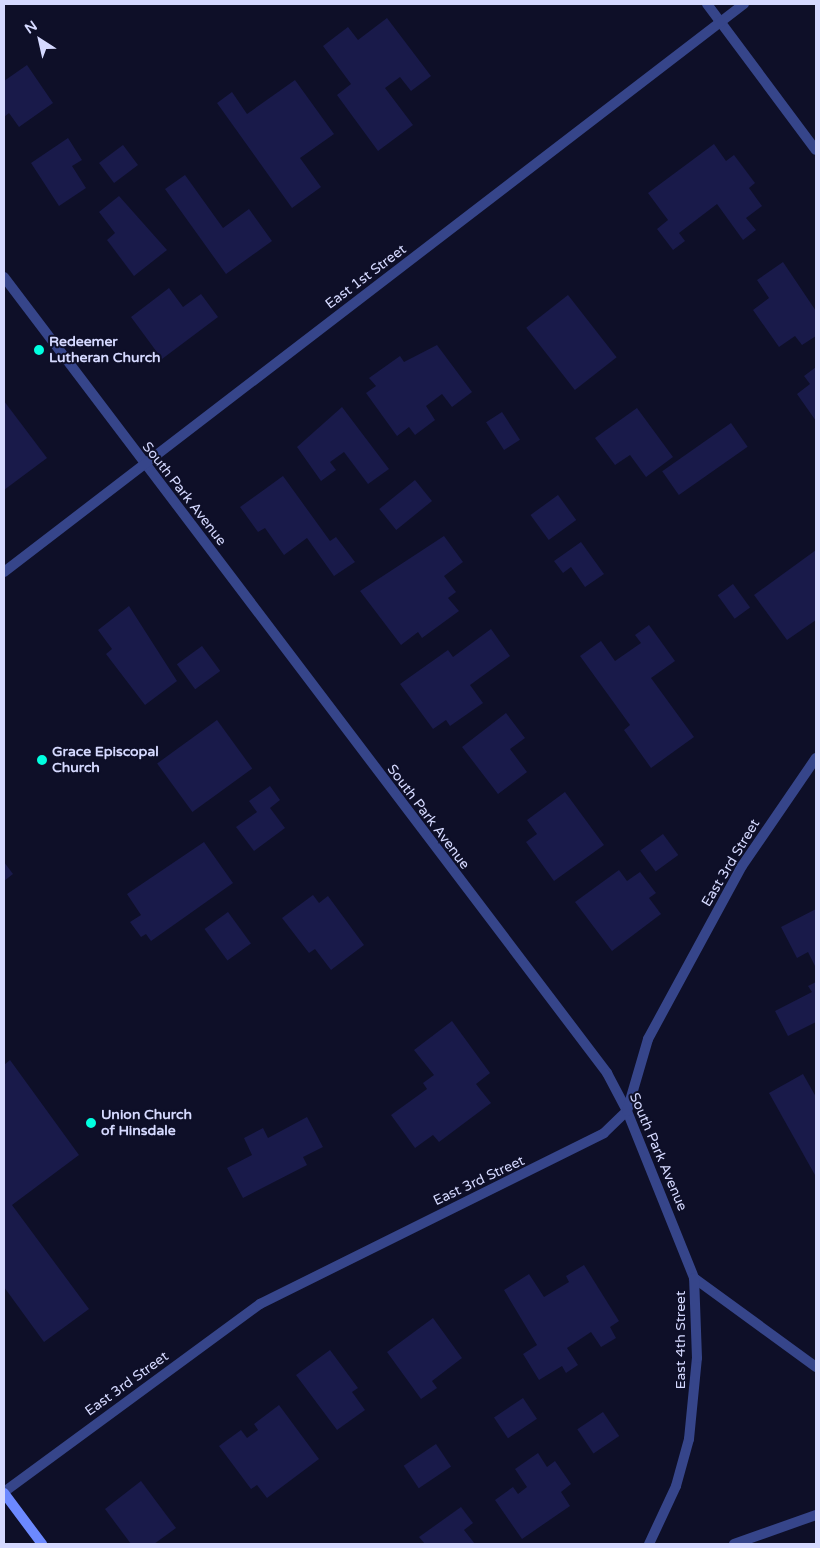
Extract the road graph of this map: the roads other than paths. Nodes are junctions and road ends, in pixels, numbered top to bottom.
1 (707, 4) edge
2 (744, 4) edge
3 (721, 22) junction
4 (816, 150) edge
5 (4, 277) edge
6 (144, 465) junction
7 (4, 572) edge
8 (816, 758) edge
9 (628, 1111) junction
10 (694, 1278) junction
11 (816, 1367) edge
12 (4, 1493) edge
13 (816, 1515) edge
14 (42, 1544) edge
15 (648, 1544) edge
16 (734, 1544) edge

1 - 3 street
2 - 3 street, East 1st Street
3 - 4 street
3 - 6 street, East 1st Street
5 - 6 street, South Park Avenue
6 - 7 street, East 1st Street
6 - 9 street, South Park Avenue
8 - 9 street, East 3rd Street
9 - 10 street, South Park Avenue
9 - 12 street, East 3rd Street
10 - 11 street
10 - 15 street, East 4th Street
12 - 14 street
13 - 16 street

